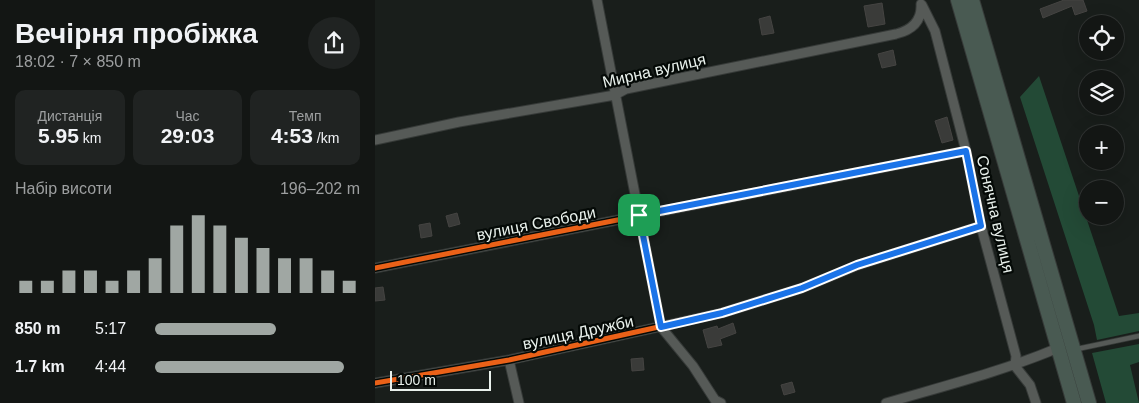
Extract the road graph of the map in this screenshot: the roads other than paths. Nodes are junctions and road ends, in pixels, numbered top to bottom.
1 (597, 0) edge
2 (958, 0) edge
3 (972, 0) edge
4 (921, 2) edge
5 (615, 95) junction
6 (375, 140) edge
7 (966, 151) junction
8 (639, 215) junction
9 (981, 226) junction
10 (375, 268) edge
11 (661, 327) junction
12 (1139, 336) edge
13 (1058, 348) junction
14 (1073, 349) junction
15 (509, 360) junction
16 (1015, 366) junction
17 (375, 384) edge
18 (519, 403) edge
19 (721, 403) edge
20 (886, 403) edge
21 (1036, 403) edge
22 (1074, 403) edge
23 (1089, 403) edge

1 - 5 street
2 - 13 highway
3 - 14 highway
4 - 5 street, Мирна вулиця
4 - 7 street, Сонячна вулиця
5 - 6 street, Мирна вулиця
5 - 8 street
7 - 8 street, вулиця Свободи
7 - 9 street, Сонячна вулиця
8 - 10 street, вулиця Свободи
8 - 11 street
9 - 11 street, вулиця Дружби
9 - 16 street, Сонячна вулиця
11 - 15 street, вулиця Дружби
11 - 19 street
12 - 14 lane
13 - 16 street
13 - 22 highway
14 - 23 highway
15 - 17 street, вулиця Дружби
15 - 18 street
16 - 20 street
16 - 21 street

